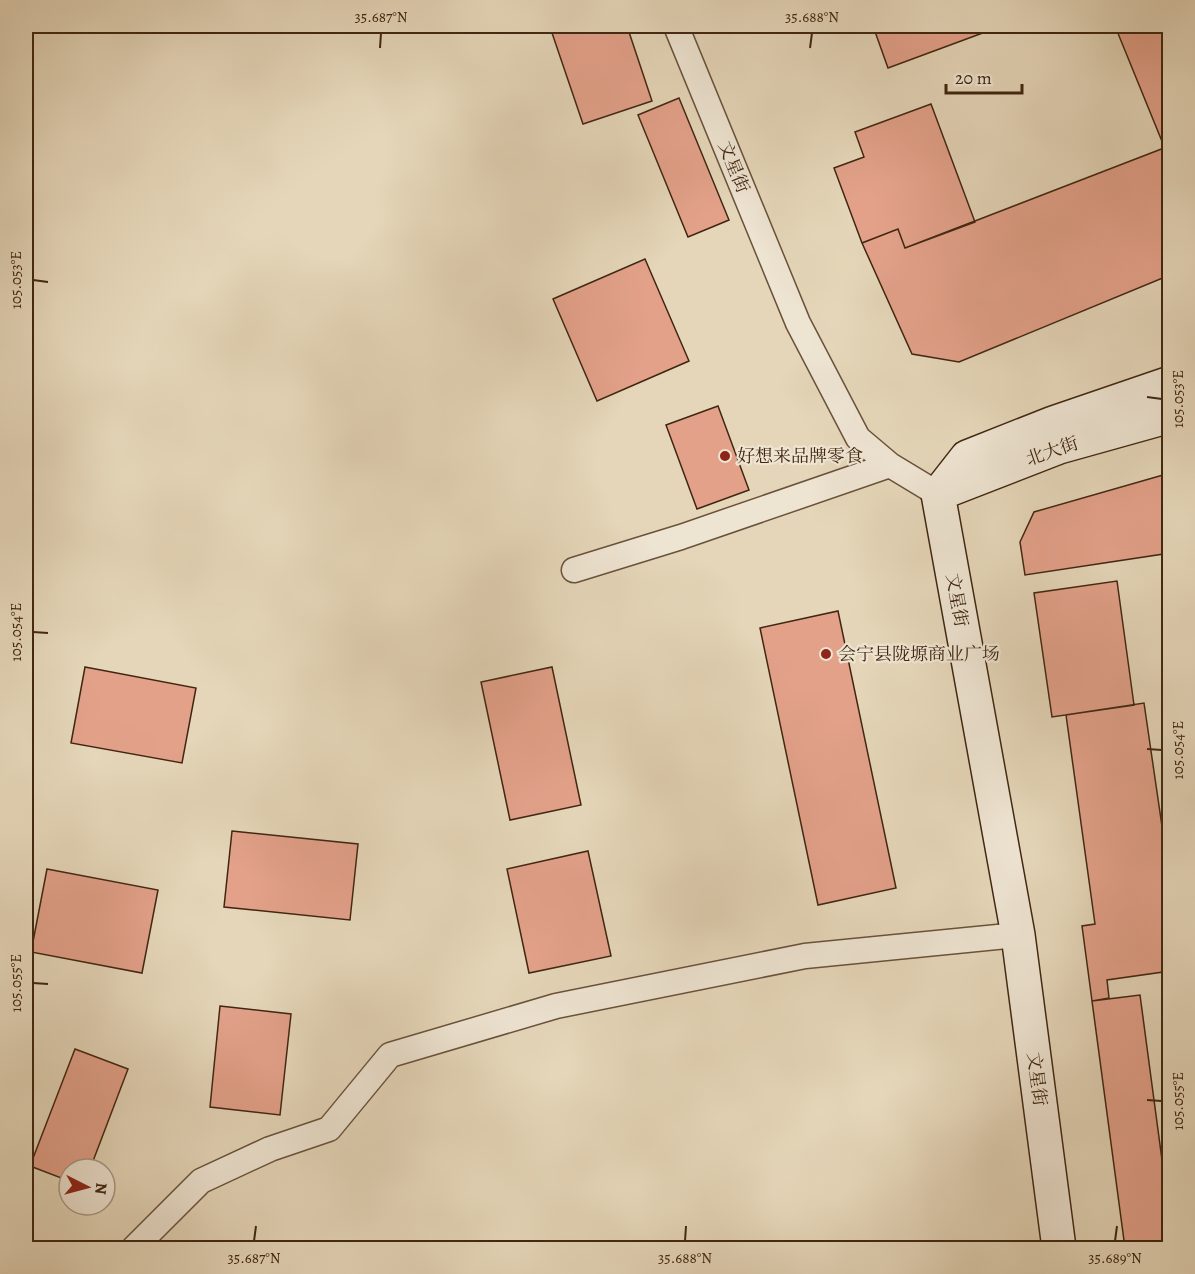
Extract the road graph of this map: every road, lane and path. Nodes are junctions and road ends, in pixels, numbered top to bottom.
1 (676, 26) edge
2 (1170, 383) edge
3 (1170, 416) edge
4 (890, 465) junction
5 (938, 494) junction
6 (574, 570) dead end
7 (1018, 935) junction
8 (134, 1248) edge
9 (1059, 1248) edge

1 - 4 street, 文星街
2 - 5 main road
3 - 5 main road, 北大街
4 - 5 street, 文星街
4 - 6 street
5 - 7 main road, 文星街
7 - 8 street
7 - 9 main road, 文星街

